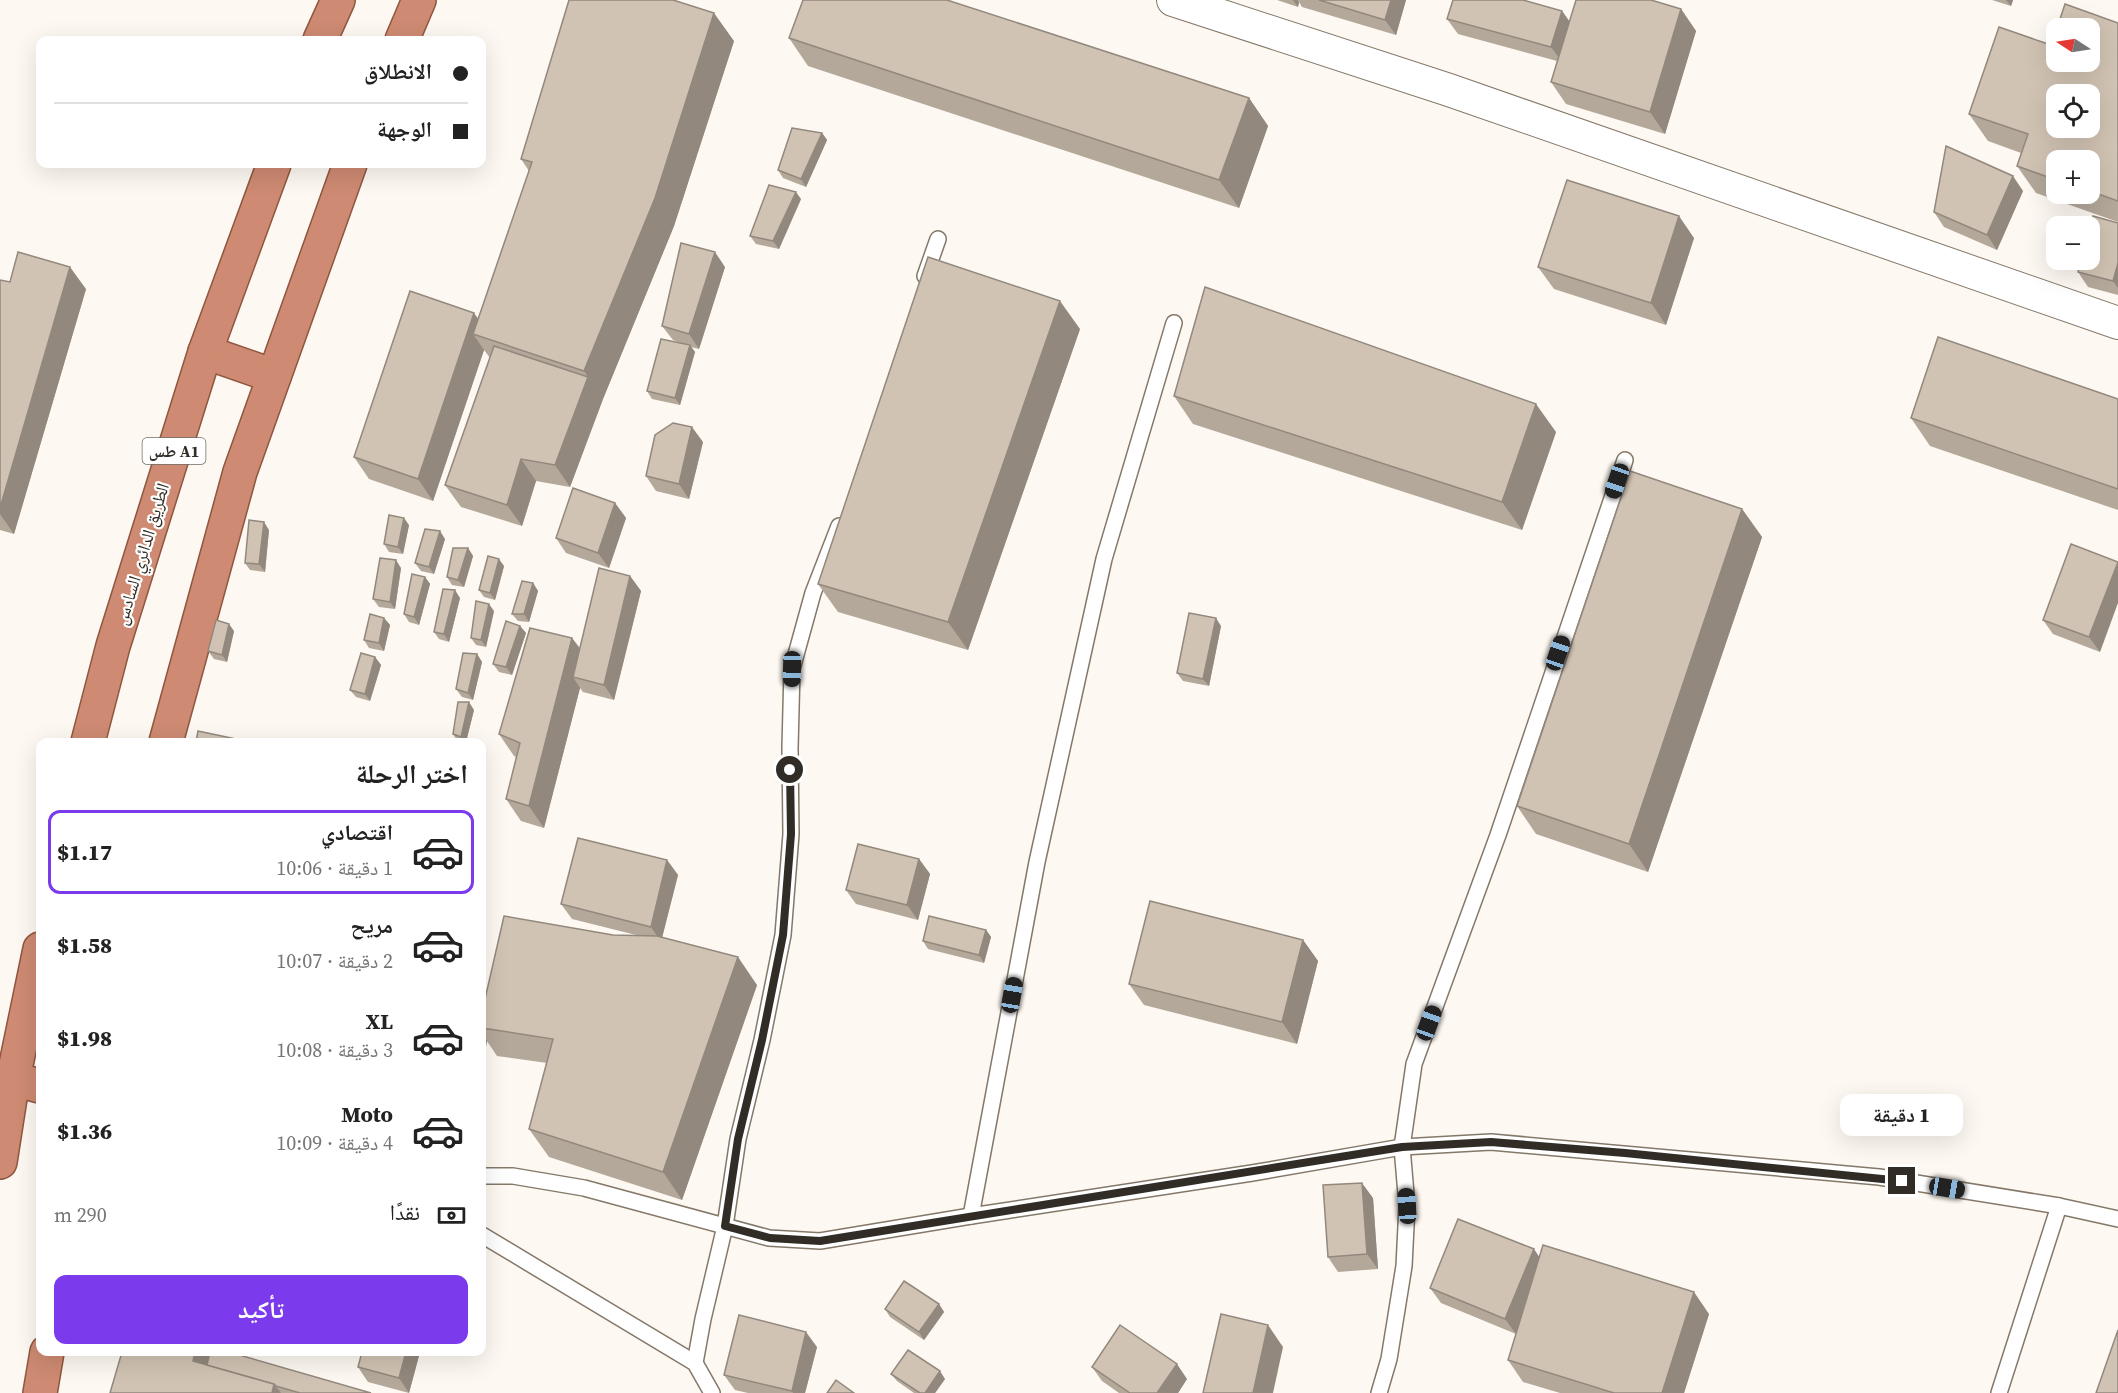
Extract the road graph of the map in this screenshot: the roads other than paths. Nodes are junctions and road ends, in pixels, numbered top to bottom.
1 (338, 0) edge
2 (419, 0) edge
3 (1173, 0) edge
4 (322, 36) edge
5 (404, 36) edge
6 (273, 168) edge
7 (349, 168) edge
8 (938, 239) dead end
9 (919, 293) edge
10 (1174, 323) dead end
11 (2118, 323) edge
12 (205, 352) junction
13 (274, 376) junction
14 (1625, 460) dead end
15 (845, 510) edge
16 (89, 738) edge
17 (167, 738) edge
18 (36, 990) edge
19 (27, 1083) edge
20 (1402, 1147) junction
21 (0, 1162) edge
22 (486, 1176) edge
23 (2060, 1206) junction
24 (971, 1216) junction
25 (2118, 1219) edge
26 (725, 1226) junction
27 (486, 1237) edge
28 (46, 1356) edge
29 (695, 1363) junction
30 (40, 1393) edge
31 (712, 1393) edge
32 (1379, 1393) edge
33 (1999, 1393) edge

1 - 4 highway
2 - 5 highway
3 - 11 street
6 - 12 highway, الطريق الدائري السادس / طس A1
7 - 13 highway
8 - 9 lane
10 - 24 lane
12 - 13 highway
12 - 16 highway, الطريق الدائري السادس / طس A1
13 - 17 highway
14 - 20 lane
15 - 26 lane
18 - 19 highway
19 - 21 highway
20 - 23 lane
20 - 24 lane
20 - 32 lane
22 - 26 lane
23 - 25 lane
23 - 33 lane
24 - 26 lane
26 - 29 lane
27 - 29 lane
28 - 30 highway
29 - 31 lane

